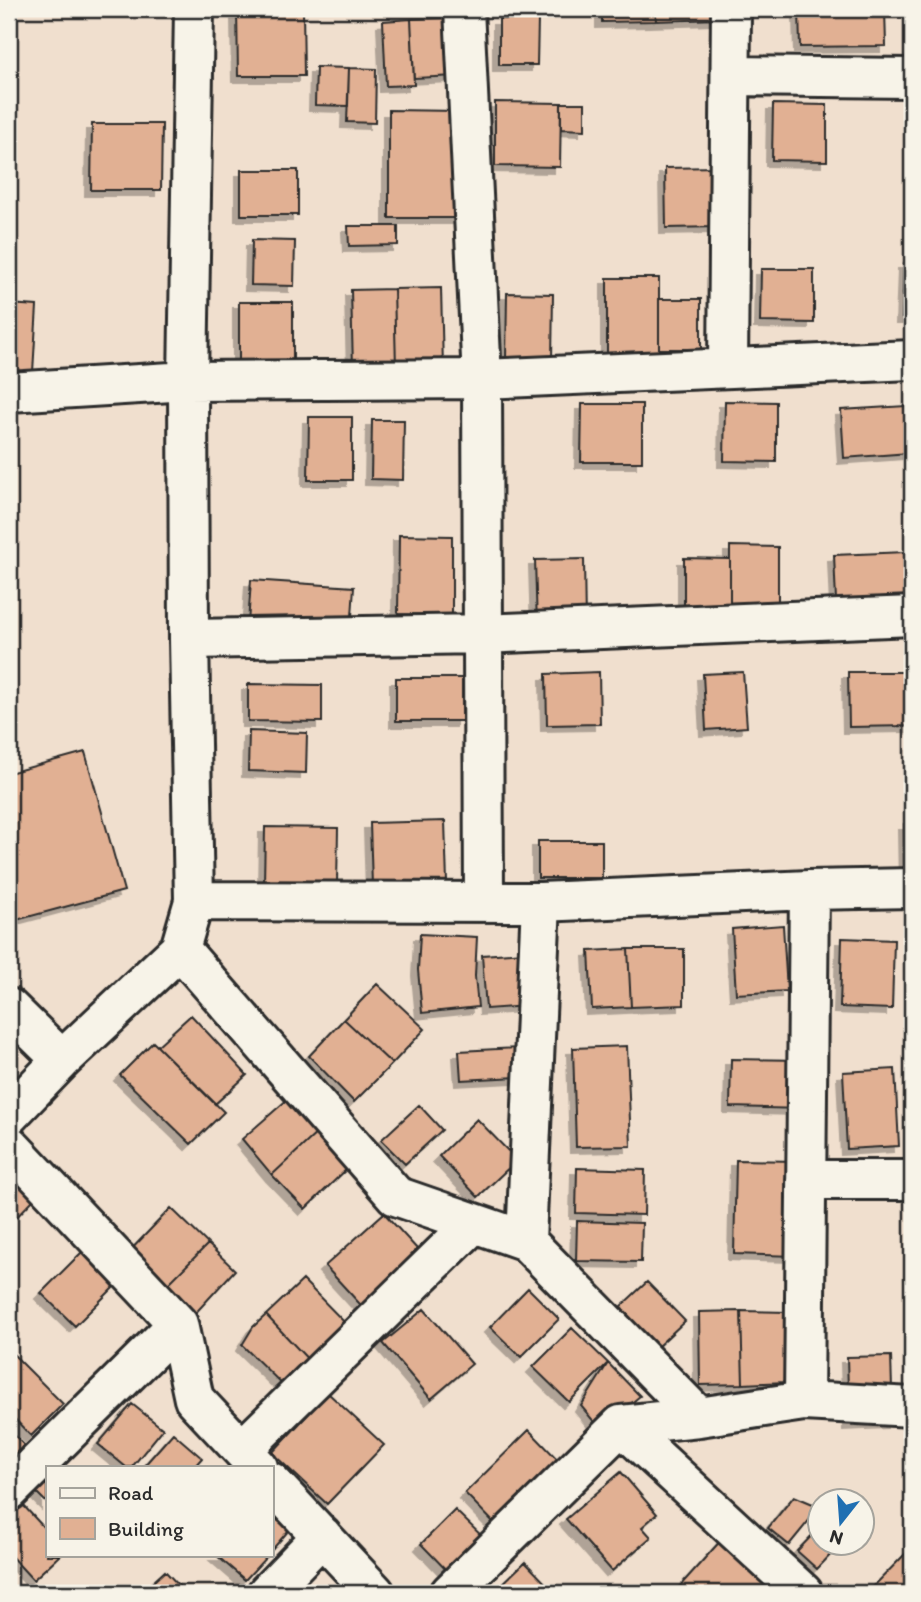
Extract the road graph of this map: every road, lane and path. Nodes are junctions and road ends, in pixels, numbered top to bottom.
1 (194, 9) edge
2 (464, 9) edge
3 (731, 9) edge
4 (731, 76) junction
5 (912, 78) edge
6 (912, 360) edge
7 (728, 368) junction
8 (482, 379) junction
9 (188, 381) junction
10 (9, 392) edge
11 (912, 615) edge
12 (482, 634) junction
13 (189, 639) junction
14 (912, 888) edge
15 (809, 890) junction
16 (194, 901) junction
17 (484, 901) junction
18 (541, 902) junction
19 (180, 949) junction
20 (9, 1008) edge
21 (62, 1060) junction
22 (9, 1115) edge
23 (9, 1145) edge
24 (806, 1180) junction
25 (912, 1180) edge
26 (474, 1223) junction
27 (526, 1241) junction
28 (178, 1324) junction
29 (804, 1401) junction
30 (912, 1407) edge
31 (699, 1417) junction
32 (621, 1425) junction
33 (250, 1458) edge
34 (273, 1484) edge
35 (9, 1491) edge
36 (322, 1536) junction
37 (267, 1593) edge
38 (375, 1593) edge
39 (452, 1593) edge
40 (803, 1593) edge

1 - 9 street
2 - 8 street
3 - 4 street
4 - 5 street
4 - 7 street
6 - 7 street
7 - 8 street
8 - 9 street
8 - 12 street
9 - 10 street
9 - 13 street
11 - 12 street
12 - 13 street
12 - 17 street
13 - 16 street
14 - 15 street
15 - 18 street
15 - 24 street
16 - 17 street
16 - 19 street
17 - 18 street
18 - 27 street
19 - 21 street
19 - 26 street
20 - 21 street
21 - 22 street
23 - 28 street
24 - 25 street
24 - 29 street
26 - 27 street
26 - 33 street
27 - 31 street
28 - 33 street
28 - 35 street
29 - 30 street
29 - 31 street
31 - 32 street
32 - 39 street
32 - 40 street
34 - 36 street
36 - 37 street
36 - 38 street

